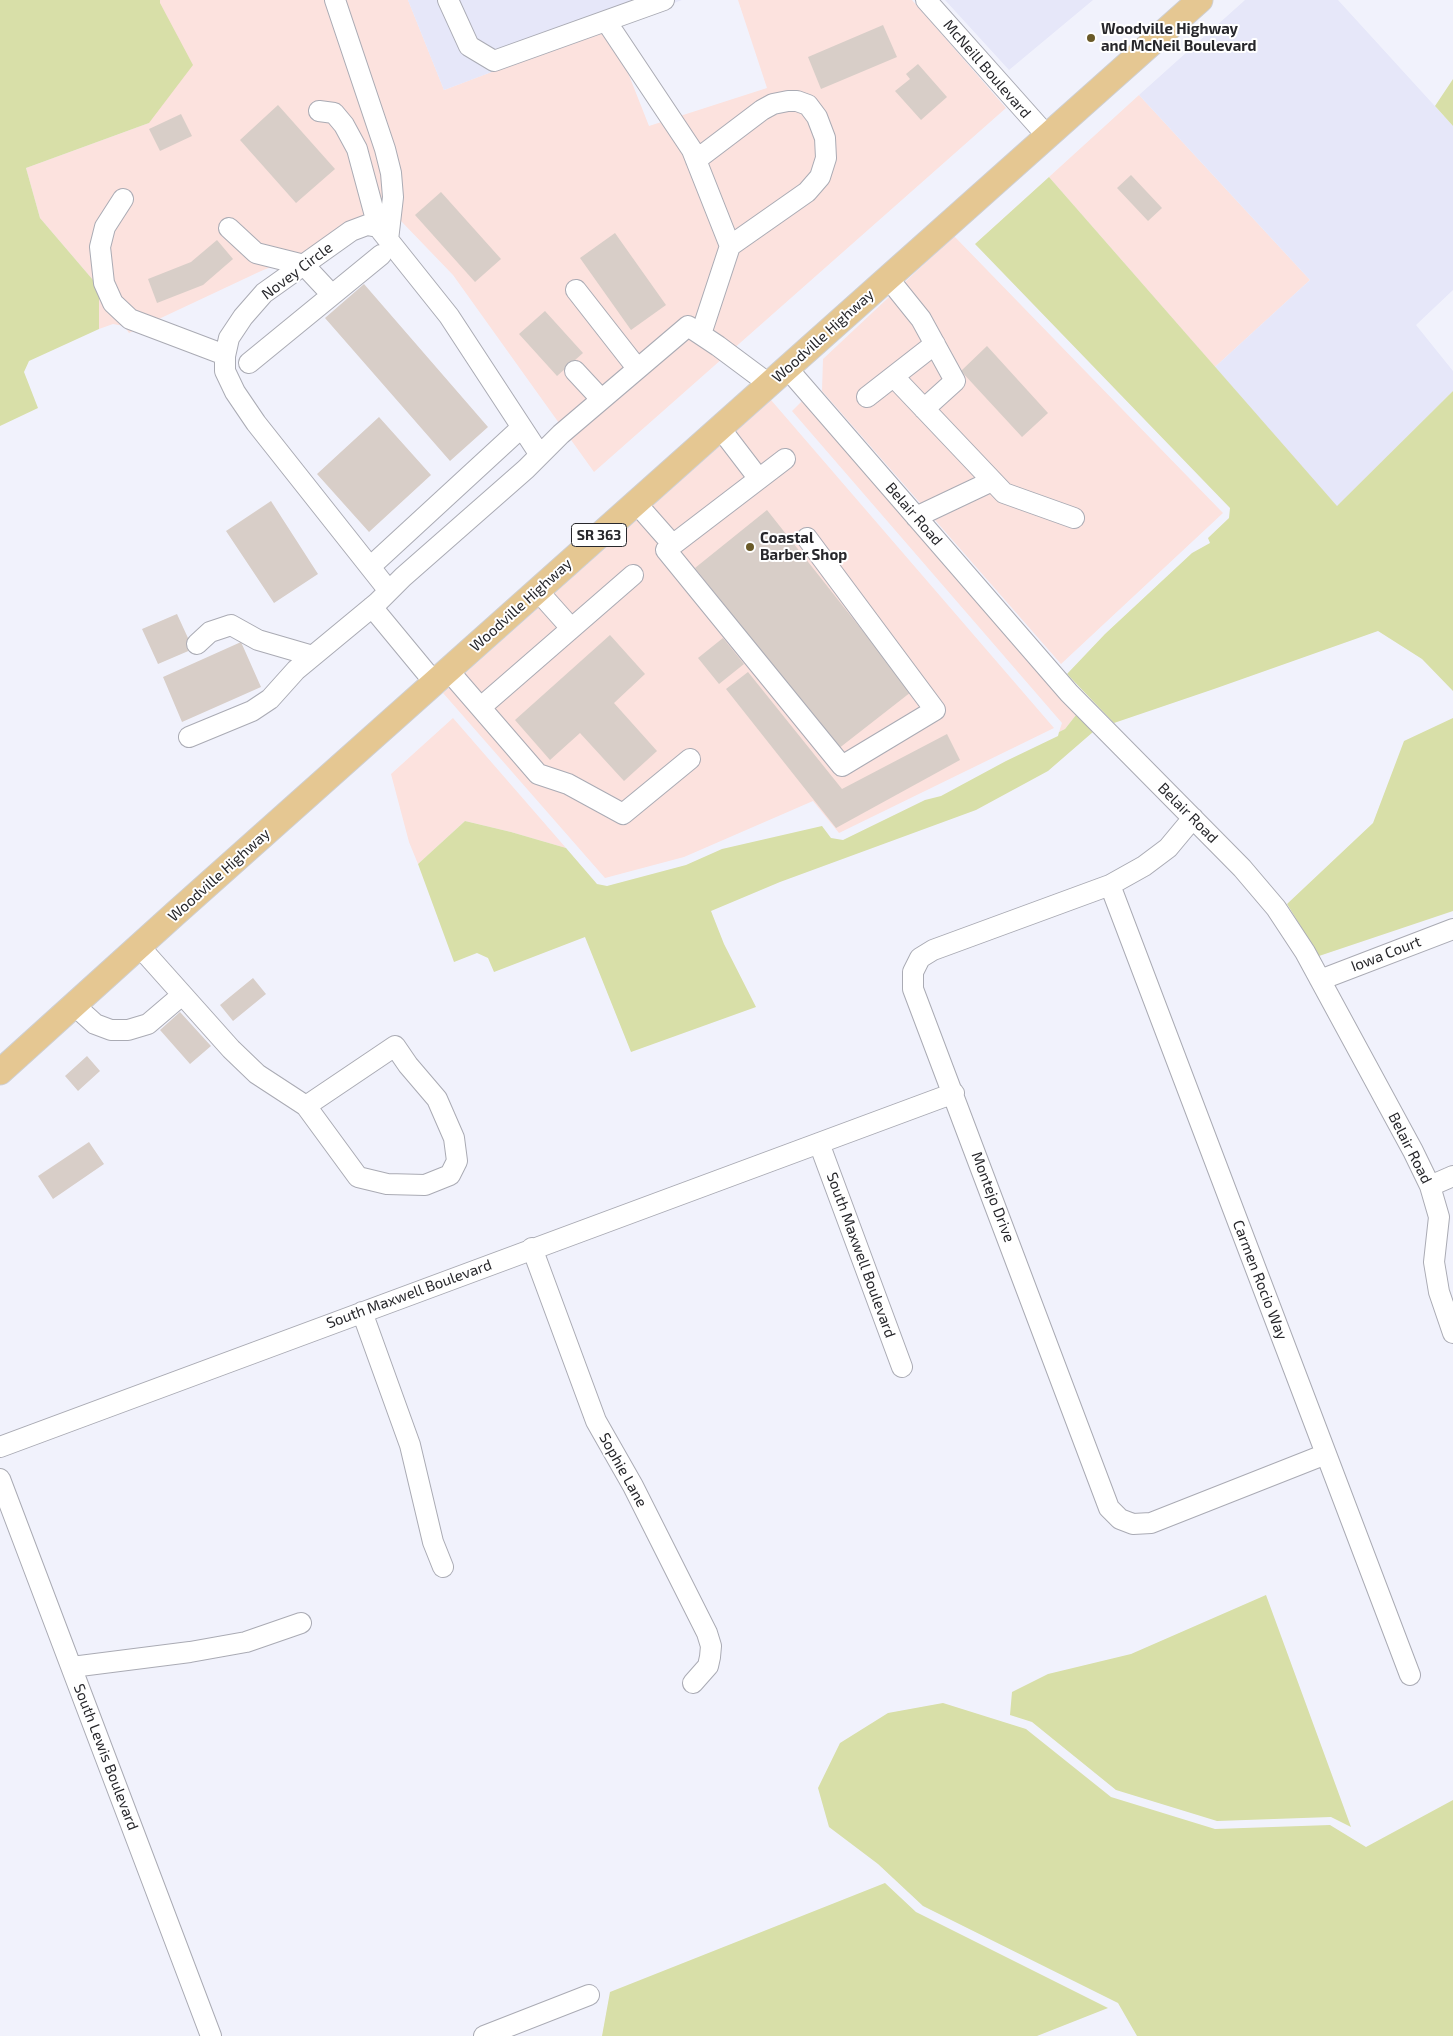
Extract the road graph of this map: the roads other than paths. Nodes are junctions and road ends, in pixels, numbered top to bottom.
1 (335, 0) edge
2 (448, 0) edge
3 (664, 0) edge
4 (926, 0) edge
5 (1200, 0) edge
6 (606, 21) junction
7 (318, 111) dead end
8 (1048, 137) junction
9 (696, 160) junction
10 (123, 199) dead end
11 (229, 228) dead end
12 (382, 241) junction
13 (730, 246) junction
14 (304, 265) junction
15 (888, 278) junction
16 (576, 290) dead end
17 (332, 295) junction
18 (701, 334) junction
19 (935, 344) junction
20 (225, 355) junction
21 (250, 363) dead end
22 (637, 368) junction
23 (787, 368) junction
24 (575, 371) dead end
25 (894, 377) junction
26 (768, 384) junction
27 (867, 397) dead end
28 (601, 399) junction
29 (924, 409) junction
30 (521, 428) junction
31 (720, 428) junction
32 (540, 456) junction
33 (784, 459) dead end
34 (476, 469) junction
35 (759, 479) junction
36 (992, 481) junction
37 (498, 494) junction
38 (636, 503) junction
39 (916, 517) junction
40 (1074, 518) dead end
41 (807, 538) dead end
42 (673, 544) junction
43 (370, 567) junction
44 (633, 575) dead end
45 (538, 590) junction
46 (389, 591) junction
47 (372, 607) junction
48 (571, 628) junction
49 (197, 644) dead end
50 (313, 656) junction
51 (441, 676) junction
52 (481, 707) junction
53 (189, 737) dead end
54 (690, 759) dead end
55 (1193, 818) junction
56 (1110, 885) junction
57 (1453, 928) edge
58 (139, 946) junction
59 (1320, 980) junction
60 (182, 995) junction
61 (74, 1006) junction
62 (0, 1072) edge
63 (954, 1093) junction
64 (306, 1106) junction
65 (819, 1143) junction
66 (1453, 1176) edge
67 (1430, 1186) junction
68 (532, 1248) junction
69 (362, 1312) junction
70 (1453, 1333) edge
71 (902, 1366) dead end
72 (0, 1447) edge
73 (1326, 1454) junction
74 (0, 1479) edge
75 (443, 1567) dead end
76 (301, 1623) dead end
77 (72, 1667) junction
78 (1410, 1675) dead end
79 (693, 1683) dead end
80 (589, 1995) dead end
81 (211, 2036) edge
82 (484, 2036) edge

1 - 12 street
2 - 6 street
3 - 6 street
4 - 8 street, McNeill Boulevard
5 - 8 main road, Woodville Highway / SR 363
6 - 9 street
7 - 12 street
8 - 15 main road, Woodville Highway / SR 363
9 - 13 street
9 - 13 street
10 - 20 street
11 - 14 street
12 - 14 street, Novey Circle
12 - 17 street
12 - 30 street
13 - 18 street
14 - 17 street
14 - 20 street, Novey Circle
15 - 19 street
15 - 23 main road, Woodville Highway / SR 363
16 - 22 street
17 - 21 street
18 - 22 street
18 - 26 street
19 - 25 street
19 - 29 street
20 - 43 street, Novey Circle
22 - 28 street
23 - 26 main road, Woodville Highway / SR 363
23 - 39 street, Belair Road
24 - 28 street
25 - 27 street
25 - 29 street
26 - 31 main road, Woodville Highway / SR 363
28 - 32 street
29 - 36 street
30 - 32 street
30 - 34 street
31 - 35 street
31 - 38 main road, Woodville Highway / SR 363
32 - 37 street
33 - 35 street
34 - 37 street
34 - 43 street
35 - 42 street
36 - 39 street
36 - 40 street
37 - 46 street
38 - 42 street
38 - 45 main road, Woodville Highway / SR 363
39 - 55 street, Belair Road
41 - 42 street
43 - 46 street, Novey Circle
44 - 48 street
45 - 48 street
45 - 51 main road, Woodville Highway / SR 363
46 - 47 street
47 - 50 street
47 - 51 street
48 - 52 street
49 - 50 street
50 - 53 street
51 - 52 street
51 - 58 main road, Woodville Highway / SR 363
52 - 54 street
55 - 56 street, Montejo Drive
55 - 59 street, Belair Road
56 - 63 street, Montejo Drive
56 - 73 street, Carmen Rocio Way
57 - 59 street, Iowa Court
58 - 60 street
58 - 61 main road, Woodville Highway / SR 363
59 - 67 street, Belair Road
60 - 61 street
60 - 64 street
61 - 62 main road, Woodville Highway / SR 363
63 - 65 street, South Maxwell Boulevard
63 - 73 street, Montejo Drive
64 - 64 street
65 - 68 street, South Maxwell Boulevard
65 - 71 street, South Maxwell Boulevard
66 - 67 street
67 - 70 street, Belair Road
68 - 69 street, South Maxwell Boulevard
68 - 79 street, Sophie Lane
69 - 72 street, South Maxwell Boulevard
69 - 75 street
73 - 78 street, Carmen Rocio Way
74 - 77 street, South Lewis Boulevard
76 - 77 street
77 - 81 street, South Lewis Boulevard
80 - 82 street

